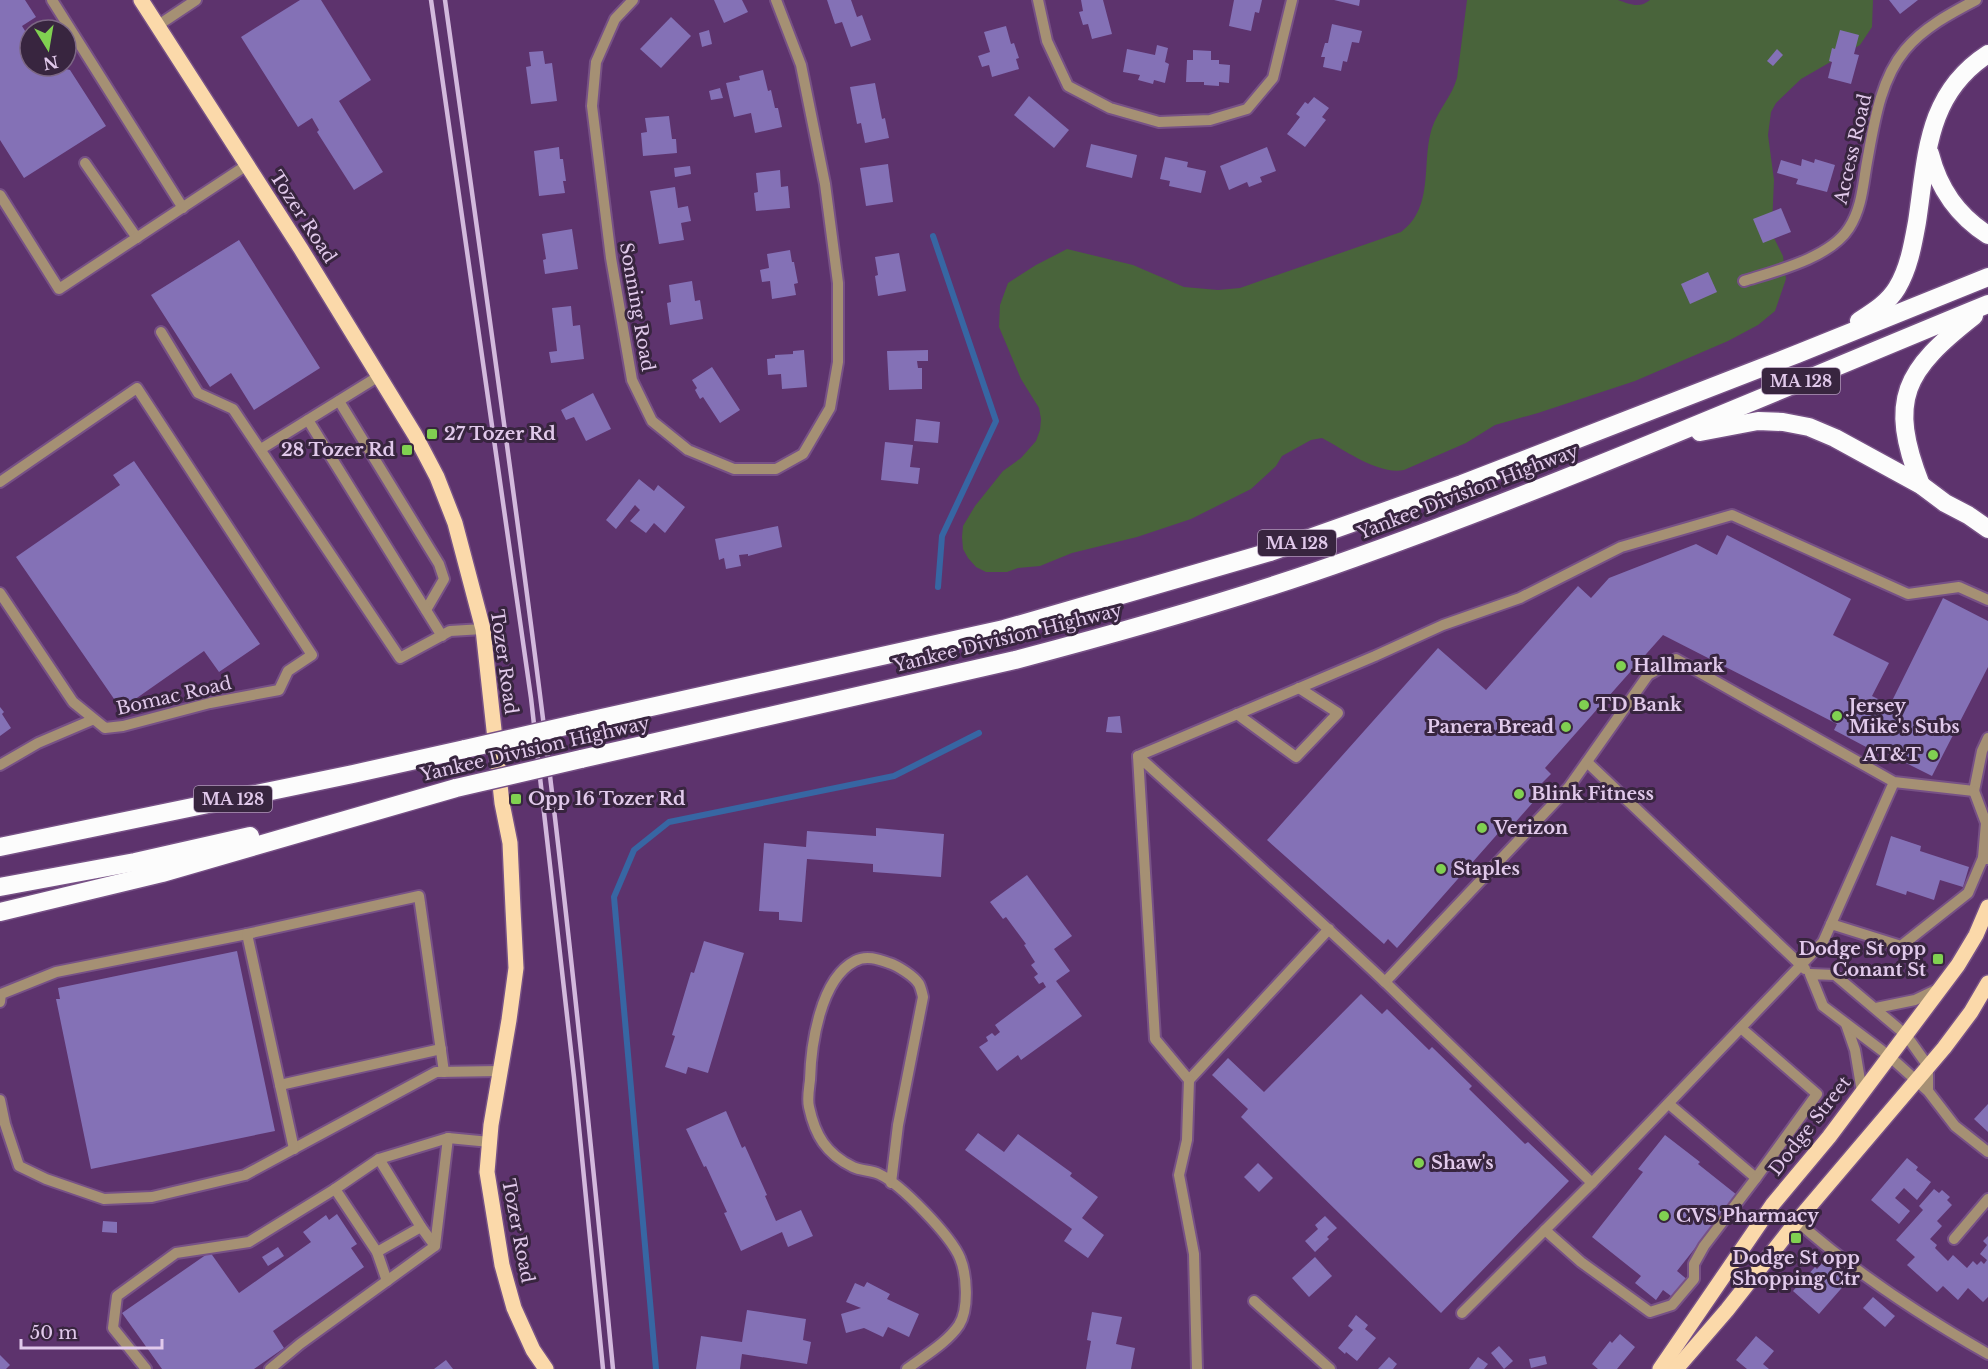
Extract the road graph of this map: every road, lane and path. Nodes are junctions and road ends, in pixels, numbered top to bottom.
1 (52, 0) edge
2 (141, 0) edge
3 (196, 0) edge
4 (633, 0) edge
5 (776, 0) edge
6 (1038, 0) edge
7 (1292, 0) edge
8 (1976, 0) edge
9 (182, 4) edge
10 (157, 26) junction
11 (1986, 56) edge
12 (1928, 149) junction
13 (85, 163) dead end
14 (247, 165) junction
15 (0, 195) edge
16 (183, 208) junction
17 (1988, 235) edge
18 (137, 238) junction
19 (1988, 277) edge
20 (1744, 280) dead end
21 (1988, 304) edge
22 (161, 332) dead end
23 (1797, 354) junction
24 (379, 376) junction
25 (339, 401) junction
26 (308, 420) junction
27 (261, 450) junction
28 (1614, 457) junction
29 (0, 482) edge
30 (1921, 485) junction
31 (1968, 514) junction
32 (1988, 514) edge
33 (1988, 529) edge
34 (0, 593) edge
35 (1988, 600) edge
36 (426, 610) junction
37 (483, 629) junction
38 (442, 636) junction
39 (1299, 688) junction
40 (1237, 714) junction
41 (93, 720) junction
42 (1988, 738) edge
43 (1138, 756) junction
44 (1587, 762) junction
45 (0, 765) edge
46 (1894, 782) junction
47 (456, 788) junction
48 (1974, 791) junction
49 (0, 847) edge
50 (1986, 858) edge
51 (0, 887) edge
52 (1988, 907) edge
53 (0, 912) edge
54 (1831, 924) junction
55 (1329, 929) junction
56 (248, 934) junction
57 (1982, 937) edge
58 (1801, 966) junction
59 (1810, 974) junction
60 (1385, 982) junction
61 (1988, 983) edge
62 (1941, 988) junction
63 (0, 1002) edge
64 (1876, 1008) junction
65 (1846, 1024) junction
66 (1741, 1028) junction
67 (1906, 1035) junction
68 (441, 1049) junction
69 (1889, 1056) junction
70 (1928, 1066) junction
71 (500, 1071) junction
72 (444, 1072) junction
73 (1189, 1080) junction
74 (280, 1085) junction
75 (1922, 1086) junction
76 (1862, 1092) junction
77 (0, 1100) edge
78 (1669, 1104) junction
79 (448, 1138) junction
80 (490, 1142) junction
81 (294, 1149) junction
82 (1988, 1152) edge
83 (380, 1159) junction
84 (1756, 1178) junction
85 (891, 1183) junction
86 (1592, 1183) junction
87 (335, 1189) junction
88 (1988, 1199) edge
89 (1797, 1221) junction
90 (421, 1227) junction
91 (1545, 1230) junction
92 (1954, 1239) dead end
93 (435, 1246) junction
94 (377, 1252) junction
95 (387, 1281) junction
96 (1254, 1301) dead end
97 (1462, 1313) dead end
98 (1988, 1354) edge
99 (146, 1369) edge
100 (270, 1369) edge
101 (546, 1369) edge
102 (907, 1369) edge
103 (1197, 1369) edge
104 (1330, 1369) edge
105 (1660, 1369) edge
106 (1676, 1369) edge

1 - 16 street
2 - 10 main road, Tozer Road
3 - 9 street
4 - 5 street, Sonning Road
6 - 7 street
8 - 20 street, Access Road
9 - 10 street
10 - 14 main road, Tozer Road
11 - 12 highway
12 - 17 highway
12 - 23 highway
13 - 18 street
14 - 16 street
14 - 24 main road, Tozer Road
15 - 18 street
16 - 18 street
19 - 23 highway, Yankee Division Highway / MA 128
21 - 28 highway, Yankee Division Highway / MA 128
21 - 30 highway
22 - 27 street
23 - 49 highway, Yankee Division Highway / MA 128, bridge
24 - 25 street
24 - 37 main road, Tozer Road
25 - 26 street
25 - 36 street
26 - 27 street
26 - 36 street
27 - 38 street
28 - 30 highway
28 - 47 highway, Yankee Division Highway / MA 128, bridge
29 - 41 street, Bomac Road
30 - 31 highway
31 - 32 highway
31 - 33 highway
34 - 41 street, Bomac Road
35 - 39 street
36 - 38 street
37 - 38 street
37 - 71 main road, Tozer Road
39 - 40 street
39 - 40 street
40 - 43 street
41 - 45 street
42 - 48 street
43 - 55 street
43 - 73 street
44 - 46 street
44 - 58 street
44 - 60 street
46 - 48 street
46 - 54 street
47 - 51 highway, Yankee Division Highway / MA 128
47 - 53 highway
48 - 50 street
50 - 54 street
52 - 57 main road, Dodge Street
54 - 58 street
55 - 60 street
55 - 73 street
56 - 63 street
56 - 68 street
56 - 74 street
57 - 62 main road, Dodge Street
58 - 59 street
58 - 66 street
59 - 64 street
59 - 65 street
60 - 86 street
61 - 70 main road
62 - 64 street
62 - 67 main road, Dodge Street
64 - 67 street
65 - 69 street
65 - 76 street
66 - 78 street
66 - 84 street
67 - 69 main road, Dodge Street
67 - 70 street
68 - 72 street
68 - 74 street
69 - 75 street
69 - 76 main road, Dodge Street
70 - 75 main road
71 - 72 street
71 - 80 main road, Tozer Road
72 - 81 street
73 - 103 street
74 - 81 street
75 - 82 street
75 - 89 main road
76 - 105 main road, Dodge Street
77 - 81 street
78 - 84 street
78 - 86 street
79 - 80 street
79 - 83 street
79 - 93 street
80 - 101 main road, Tozer Road
83 - 87 street
83 - 90 street
84 - 91 street
85 - 85 street
85 - 102 street
86 - 91 street
87 - 94 street
87 - 99 street
88 - 92 street
89 - 98 street
89 - 106 main road
90 - 93 street
90 - 94 street
91 - 97 street
93 - 95 street
94 - 95 street
95 - 100 street
96 - 104 street

